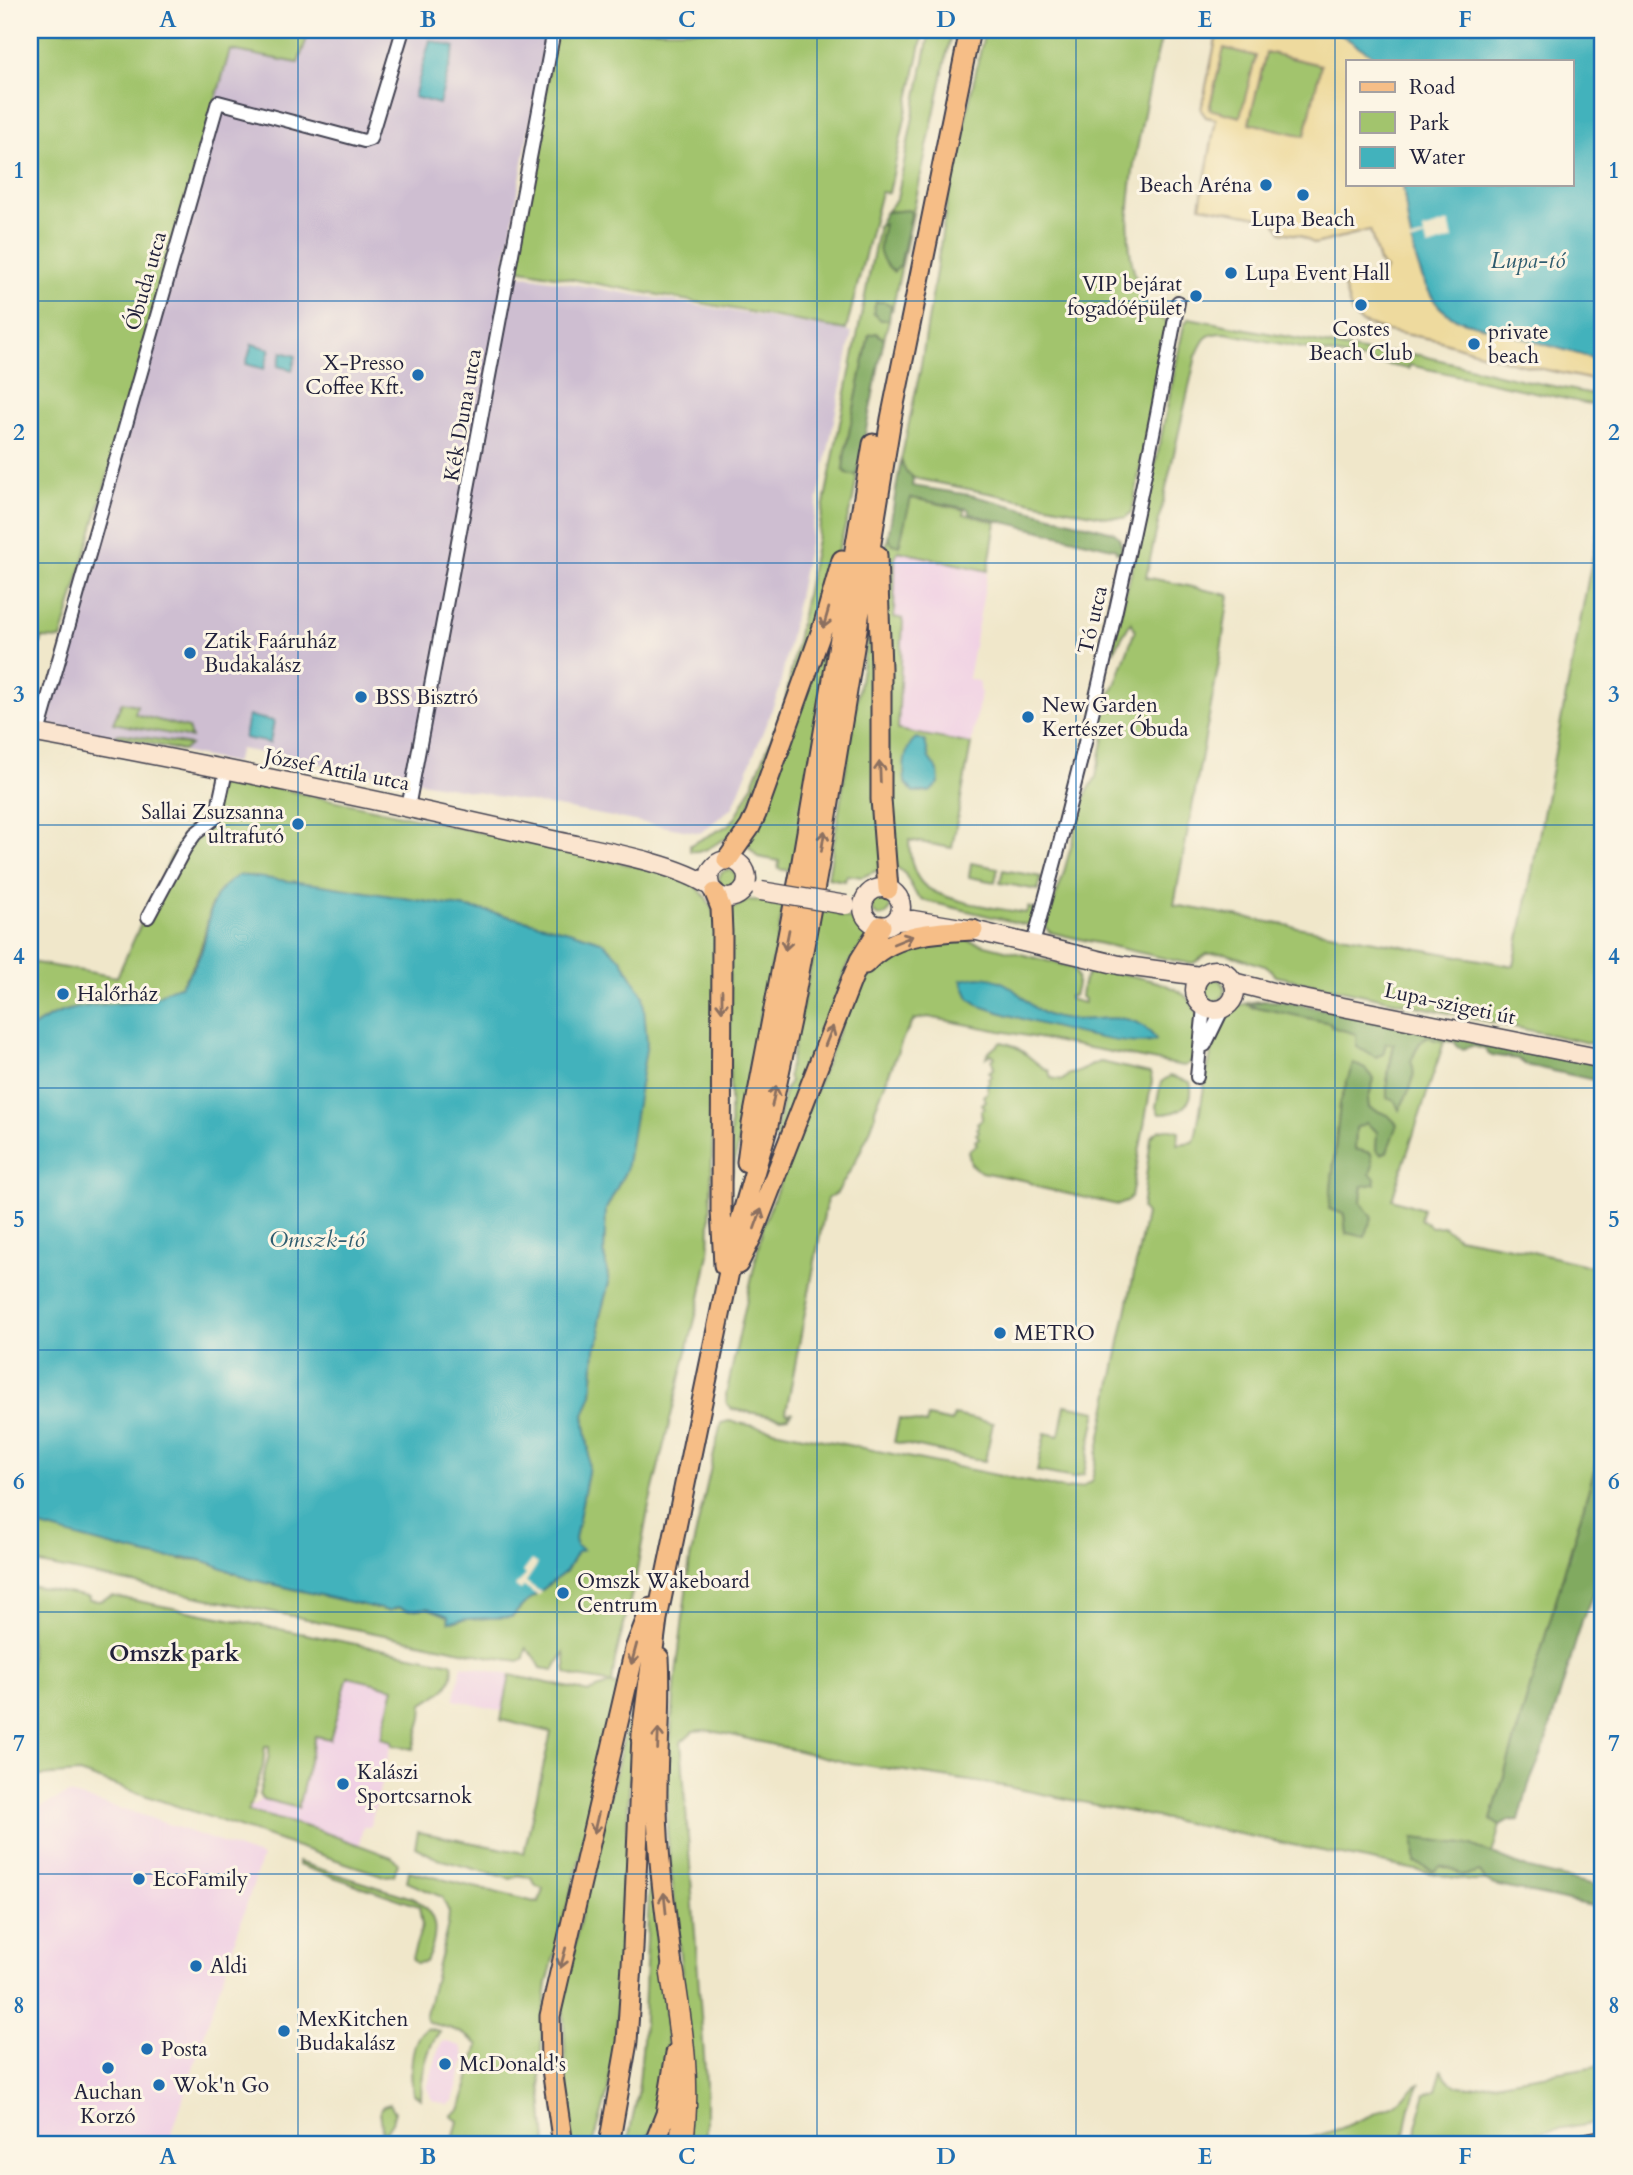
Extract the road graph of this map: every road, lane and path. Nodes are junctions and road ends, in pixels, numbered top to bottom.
1 (403, 30) edge
2 (554, 30) edge
3 (957, 30) edge
4 (970, 30) edge
5 (1178, 302) dead end
6 (868, 510) junction
7 (32, 733) edge
8 (226, 771) junction
9 (408, 808) junction
10 (634, 859) junction
11 (722, 862) junction
12 (756, 881) junction
13 (713, 890) junction
14 (893, 894) junction
15 (856, 902) junction
16 (148, 917) dead end
17 (888, 923) junction
18 (973, 930) junction
19 (1033, 944) junction
20 (1119, 965) junction
21 (1200, 976) junction
22 (851, 981) junction
23 (1233, 982) junction
24 (1288, 996) junction
25 (1200, 1002) junction
26 (1226, 1006) junction
27 (1200, 1058) junction
28 (1603, 1059) edge
29 (1197, 1077) dead end
30 (725, 1290) junction
31 (666, 1567) junction
32 (657, 1619) junction
33 (672, 1971) junction
34 (1603, 2142) edge
35 (558, 2145) edge
36 (609, 2145) edge
37 (654, 2145) edge
38 (681, 2145) edge
39 (1586, 2145) edge

1 - 7 street, Óbuda utca
2 - 9 street, Kék Duna utca
3 - 6 main road
4 - 6 main road
5 - 19 street, Tó utca
6 -> 11 main road
14 -> 6 main road
6 - 30 main road
7 - 8 main road, József Attila utca
8 - 9 main road, József Attila utca
8 - 16 street
9 - 10 main road, József Attila utca
10 - 11 main road, József Attila utca
10 - 13 main road, József Attila utca
11 - 12 main road
11 - 13 main road
12 - 13 main road
12 - 15 main road, bridge
13 -> 30 main road
14 - 15 main road
14 - 17 main road
14 - 18 main road, Lupa-szigeti út
15 - 17 main road
17 - 18 main road, Lupa-szigeti út
17 - 22 main road
18 - 19 main road, Lupa-szigeti út
22 -> 18 main road
19 - 20 main road, Lupa-szigeti út
20 - 21 main road, Lupa-szigeti út
20 - 25 main road, Lupa-szigeti út
21 - 23 main road, Lupa-szigeti út
21 - 25 main road
30 -> 22 main road
23 - 24 main road, Lupa-szigeti út
23 - 26 main road
24 - 26 main road, Lupa-szigeti út
24 - 28 main road, Lupa-szigeti út
25 - 26 main road, Lupa-szigeti út
25 - 27 street
26 - 27 street
27 - 29 street
30 - 31 main road
31 - 32 main road
31 -> 35 main road
33 -> 32 main road
32 - 36 main road
33 - 37 main road
33 - 38 highway
34 - 39 highway

